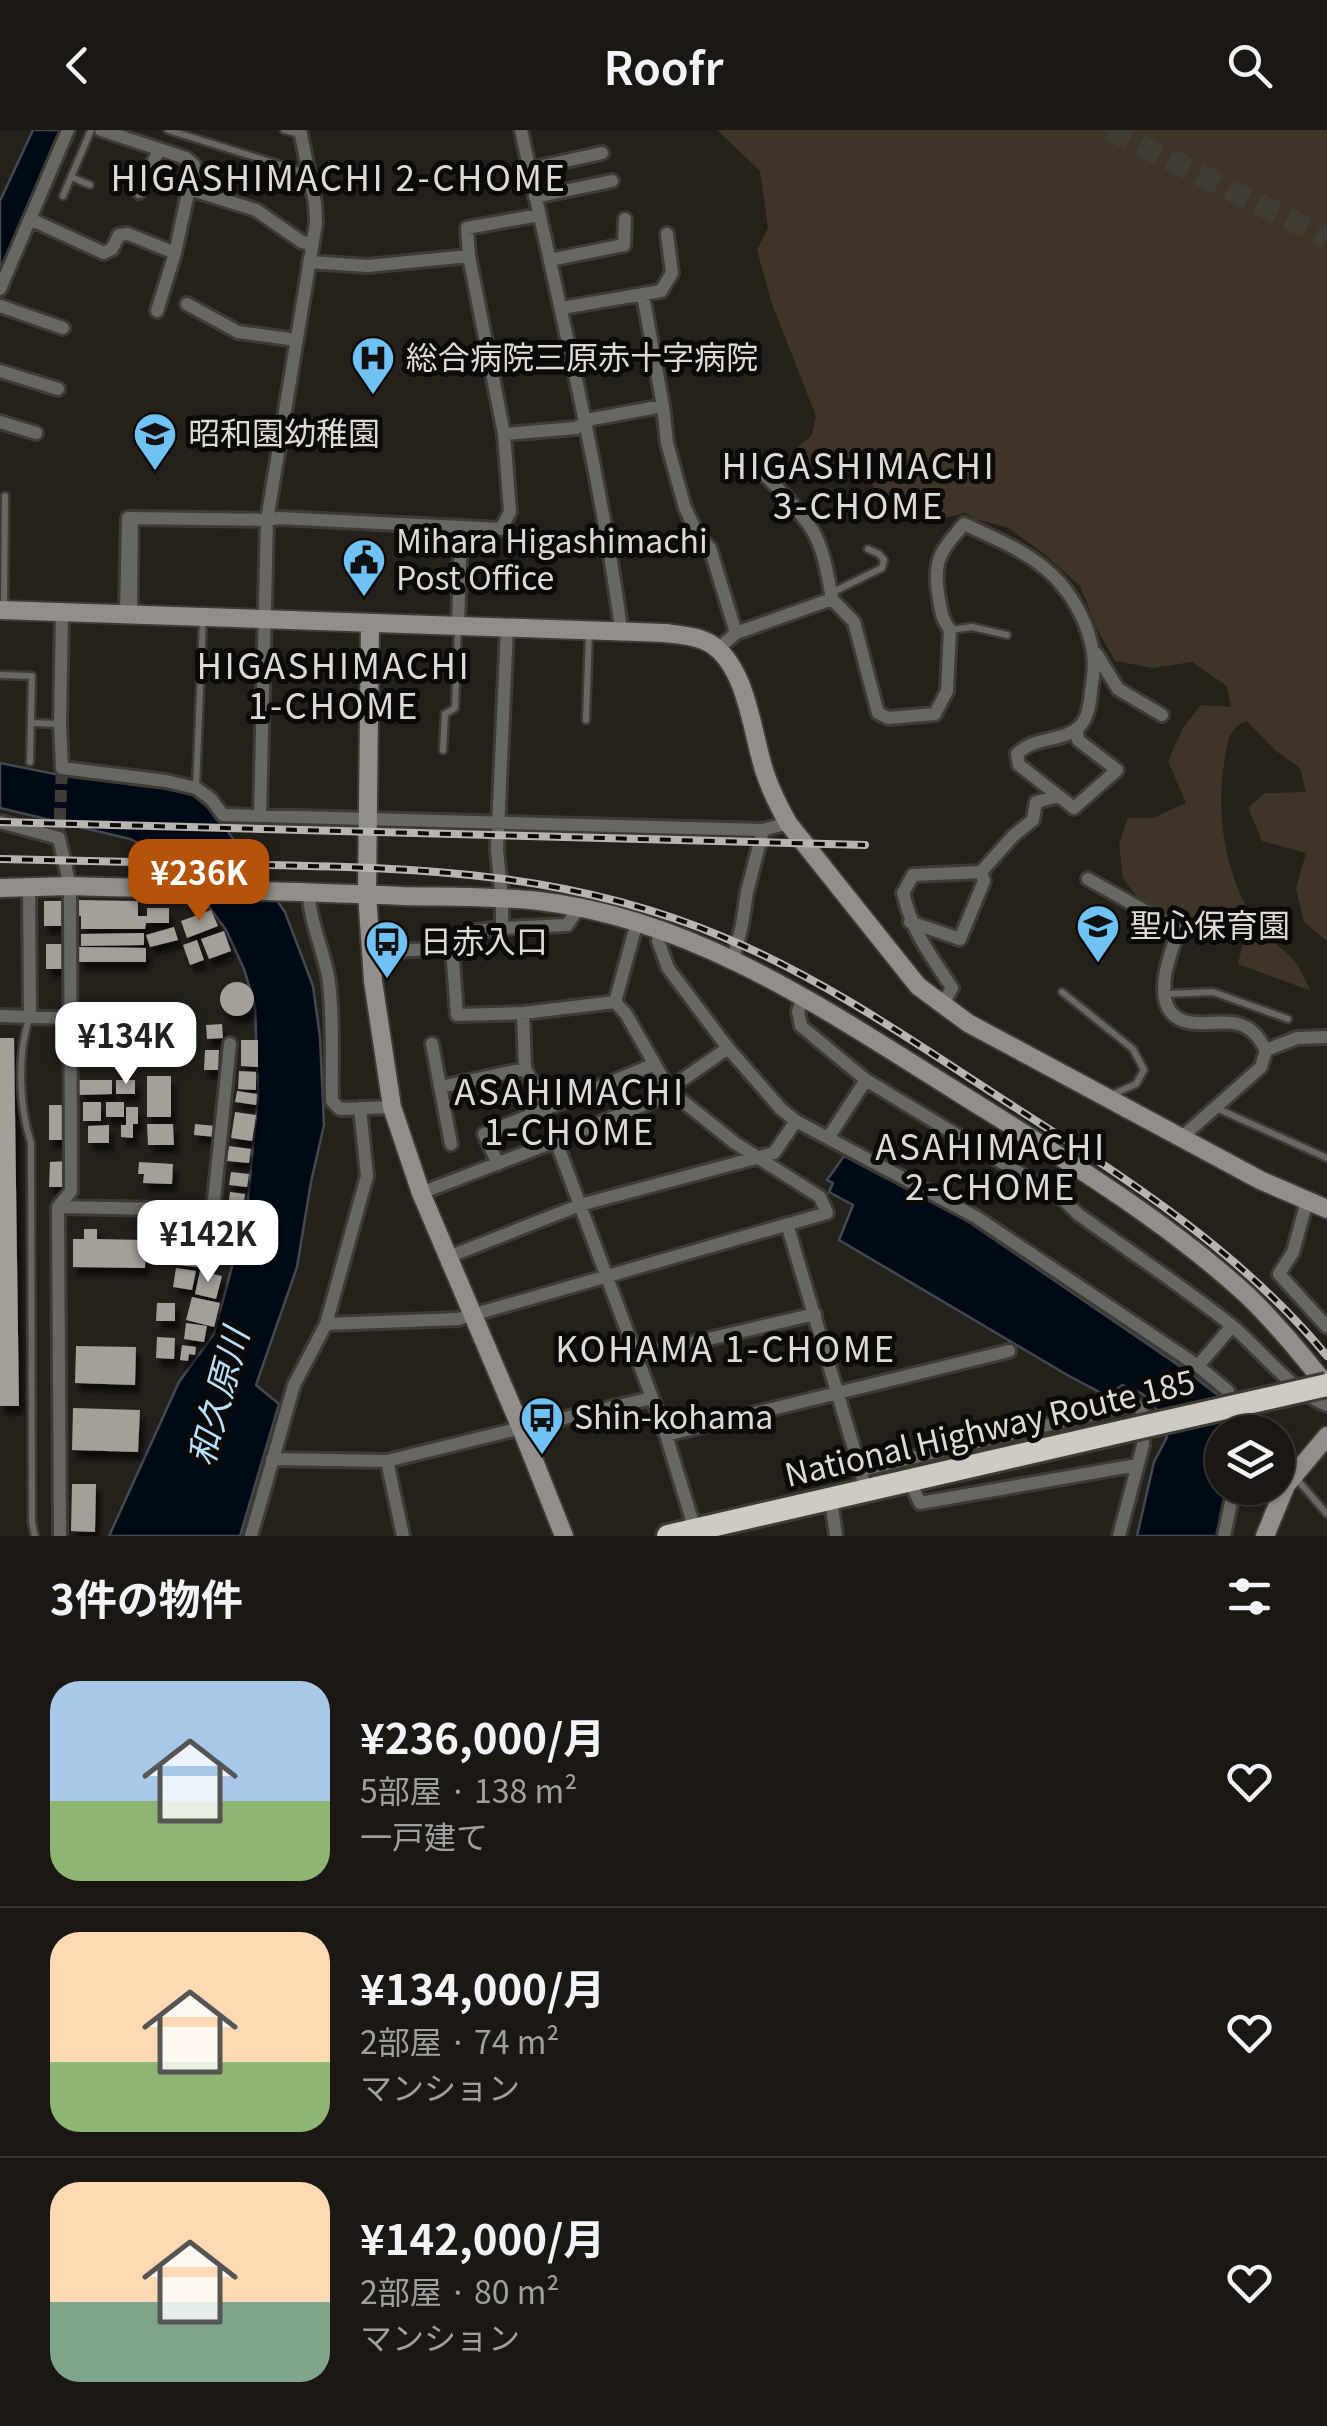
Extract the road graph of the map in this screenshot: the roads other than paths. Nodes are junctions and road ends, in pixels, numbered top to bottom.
1 (68, 130) edge
2 (91, 130) edge
3 (101, 130) edge
4 (168, 130) edge
5 (284, 130) edge
6 (520, 130) edge
7 (300, 131) edge
8 (159, 150) junction
9 (602, 153) dead end
10 (529, 169) junction
11 (310, 174) junction
12 (72, 177) junction
13 (612, 181) dead end
14 (90, 185) dead end
15 (189, 189) junction
16 (139, 192) dead end
17 (63, 196) dead end
18 (535, 198) junction
19 (539, 214) junction
20 (625, 218) dead end
21 (30, 219) junction
22 (667, 234) dead end
23 (312, 244) junction
24 (174, 253) junction
25 (470, 256) junction
26 (550, 260) junction
27 (309, 262) junction
28 (0, 289) edge
29 (643, 295) junction
30 (186, 304) dead end
31 (0, 306) edge
32 (562, 308) junction
33 (157, 310) dead end
34 (62, 328) dead end
35 (297, 340) junction
36 (0, 371) edge
37 (58, 389) dead end
38 (663, 406) junction
39 (0, 422) edge
40 (584, 423) junction
41 (36, 433) dead end
42 (504, 434) junction
43 (757, 467) dead end
44 (5, 496) dead end
45 (267, 520) junction
46 (461, 527) junction
47 (868, 549) dead end
48 (832, 599) junction
49 (2, 610) edge
50 (62, 612) junction
51 (130, 614) junction
52 (203, 617) junction
53 (264, 619) junction
54 (370, 623) junction
55 (458, 626) junction
56 (507, 628) junction
57 (950, 630) junction
58 (589, 631) junction
59 (620, 632) junction
60 (736, 633) junction
61 (1007, 635) dead end
62 (717, 650) junction
63 (1095, 651) junction
64 (0, 675) edge
65 (1162, 715) dead end
66 (586, 720) dead end
67 (31, 724) junction
68 (60, 724) junction
69 (1077, 730) junction
70 (443, 750) dead end
71 (30, 762) dead end
72 (196, 788) junction
73 (1058, 796) junction
74 (260, 816) junction
75 (368, 820) junction
76 (0, 822) edge
77 (497, 823) junction
78 (788, 823) junction
79 (762, 830) junction
80 (981, 872) junction
81 (1088, 880) dead end
82 (28, 886) junction
83 (70, 886) junction
84 (0, 888) edge
85 (309, 893) junction
86 (368, 894) junction
87 (502, 900) junction
88 (578, 909) junction
89 (637, 922) junction
90 (910, 922) junction
91 (502, 928) junction
92 (660, 930) junction
93 (452, 948) junction
94 (371, 952) junction
95 (734, 960) junction
96 (1062, 992) dead end
97 (1164, 994) junction
98 (804, 997) junction
99 (615, 1002) junction
100 (943, 1004) junction
101 (522, 1013) junction
102 (0, 1016) edge
103 (30, 1016) junction
104 (70, 1018) junction
105 (1288, 1019) dead end
106 (1327, 1037) edge
107 (230, 1044) dead end
108 (432, 1044) dead end
109 (728, 1048) junction
110 (1266, 1050) junction
111 (655, 1064) junction
112 (525, 1069) junction
113 (866, 1080) junction
114 (440, 1088) junction
115 (670, 1090) junction
116 (1105, 1097) junction
117 (392, 1107) junction
118 (1214, 1107) junction
119 (360, 1108) junction
120 (532, 1114) junction
121 (796, 1121) junction
122 (828, 1138) junction
123 (1181, 1138) junction
124 (556, 1142) junction
125 (451, 1144) dead end
126 (758, 1157) junction
127 (1327, 1158) edge
128 (498, 1164) junction
129 (421, 1193) junction
130 (1307, 1201) junction
131 (580, 1206) junction
132 (58, 1207) junction
133 (1327, 1209) edge
134 (788, 1224) junction
135 (448, 1257) junction
136 (606, 1276) junction
137 (472, 1314) junction
138 (814, 1314) junction
139 (326, 1324) junction
140 (1232, 1326) junction
141 (1327, 1327) edge
142 (1009, 1351) dead end
143 (636, 1356) junction
144 (1198, 1366) junction
145 (1327, 1386) edge
146 (839, 1394) junction
147 (652, 1398) junction
148 (1327, 1404) edge
149 (1231, 1415) edge
150 (521, 1428) junction
151 (666, 1435) junction
152 (1327, 1436) edge
153 (272, 1459) junction
154 (386, 1461) junction
155 (1137, 1465) junction
156 (1295, 1474) edge
157 (1295, 1476) edge
158 (909, 1480) junction
159 (863, 1481) junction
160 (832, 1500) junction
161 (1230, 1505) edge
162 (1278, 1505) edge
163 (1327, 1514) edge
164 (695, 1530) junction
165 (34, 1536) edge
166 (60, 1536) edge
167 (251, 1536) edge
168 (403, 1536) edge
169 (564, 1536) edge
170 (668, 1536) edge
171 (836, 1536) edge
172 (1119, 1536) edge
173 (1224, 1536) edge
174 (1265, 1536) edge

1 - 21 street
2 - 12 lane
3 - 8 street
4 - 11 lane
5 - 7 lane
6 - 10 street
7 - 11 street
8 - 15 street
8 - 16 street
9 - 10 street
10 - 18 street
11 - 23 street
12 - 14 lane
12 - 17 lane
13 - 18 street
15 - 23 street
15 - 24 street
18 - 19 street
19 - 25 street
19 - 26 street
20 - 26 street
21 - 24 street
21 - 28 street
22 - 29 street
23 - 27 street
24 - 33 street
25 - 27 street
25 - 42 street
26 - 32 street
27 - 35 street
29 - 32 street
29 - 38 street
30 - 35 street
31 - 34 street
32 - 40 street
35 - 45 street
36 - 37 street
38 - 40 street
38 - 60 street
39 - 41 street
40 - 42 street
40 - 59 street
42 - 46 street
43 - 48 street
44 - 49 lane
45 - 46 street
45 - 51 street
45 - 53 street
46 - 55 street
47 - 48 lane
48 - 57 street
48 - 60 street
49 - 50 street
50 - 51 street
50 - 68 street
51 - 52 street
52 - 53 street
52 - 72 lane
53 - 54 street
53 - 74 street
54 - 55 street
54 - 75 street
55 - 56 street
55 - 70 lane
56 - 58 street
56 - 77 street
57 - 61 lane
57 - 63 street
58 - 59 street
58 - 66 lane
59 - 62 street
60 - 62 street
62 - 78 street
63 - 65 street
63 - 69 street
64 - 67 lane
67 - 68 lane
67 - 71 lane
68 - 72 street
69 - 73 street
69 - 73 street
72 - 74 street
73 - 80 street
74 - 75 street
75 - 77 street
75 - 86 street
76 - 83 street
77 - 79 street
77 - 87 street
78 - 79 street
78 - 100 street
79 - 95 street
80 - 90 street
80 - 90 street
81 - 97 street
82 - 83 street
82 - 84 street
82 - 103 street
83 - 85 street
83 - 104 street
85 - 86 street
85 - 119 street
86 - 87 street
86 - 94 street
87 - 88 street
87 - 91 street
88 - 89 street
88 - 91 street
89 - 92 street
89 - 99 street
90 - 100 street
91 - 93 street
92 - 95 street
92 - 109 street
93 - 94 street
93 - 101 street
94 - 117 street
95 - 98 street
96 - 116 lane
97 - 105 lane
97 - 110 street
98 - 113 street
98 - 145 street
99 - 101 street
99 - 111 street
100 - 116 street
101 - 112 street
102 - 103 street
103 - 104 street
103 - 165 lane
104 - 132 street
106 - 110 street
107 - 132 street
108 - 114 street
109 - 115 street
109 - 121 street
110 - 118 street
111 - 115 street
111 - 120 street
112 - 114 street
112 - 120 street
113 - 122 street
113 - 140 street
114 - 125 street
115 - 124 street
115 - 126 street
116 - 123 street
117 - 119 street
117 - 129 street
118 - 123 street
118 - 127 lane
119 - 139 street
120 - 128 street
121 - 122 street
121 - 126 street
122 - 144 street
123 - 130 street
124 - 128 street
124 - 131 street
126 - 131 street
126 - 134 street
128 - 129 street
129 - 135 street
130 - 133 street
130 - 141 street
131 - 135 street
131 - 136 street
132 - 166 street
134 - 136 street
134 - 138 street
135 - 137 street
136 - 137 street
136 - 143 street
137 - 139 street
137 - 150 street
138 - 143 street
138 - 146 street
139 - 153 street
140 - 144 street
140 - 148 street
142 - 146 street
143 - 147 street
144 - 149 street
145 - 158 highway, National Highway Route 185, bridge
146 - 151 street
146 - 159 street
147 - 150 street
147 - 151 street
150 - 154 street
150 - 169 street
151 - 164 street
152 - 156 street
153 - 154 street
153 - 167 street
154 - 168 street
155 - 158 street
155 - 159 street
155 - 172 street
157 - 163 lane
158 - 159 highway, National Highway Route 185
159 - 160 highway, National Highway Route 185
160 - 164 highway, National Highway Route 185
160 - 171 street
161 - 173 street
162 - 174 street
164 - 170 highway, National Highway Route 185

